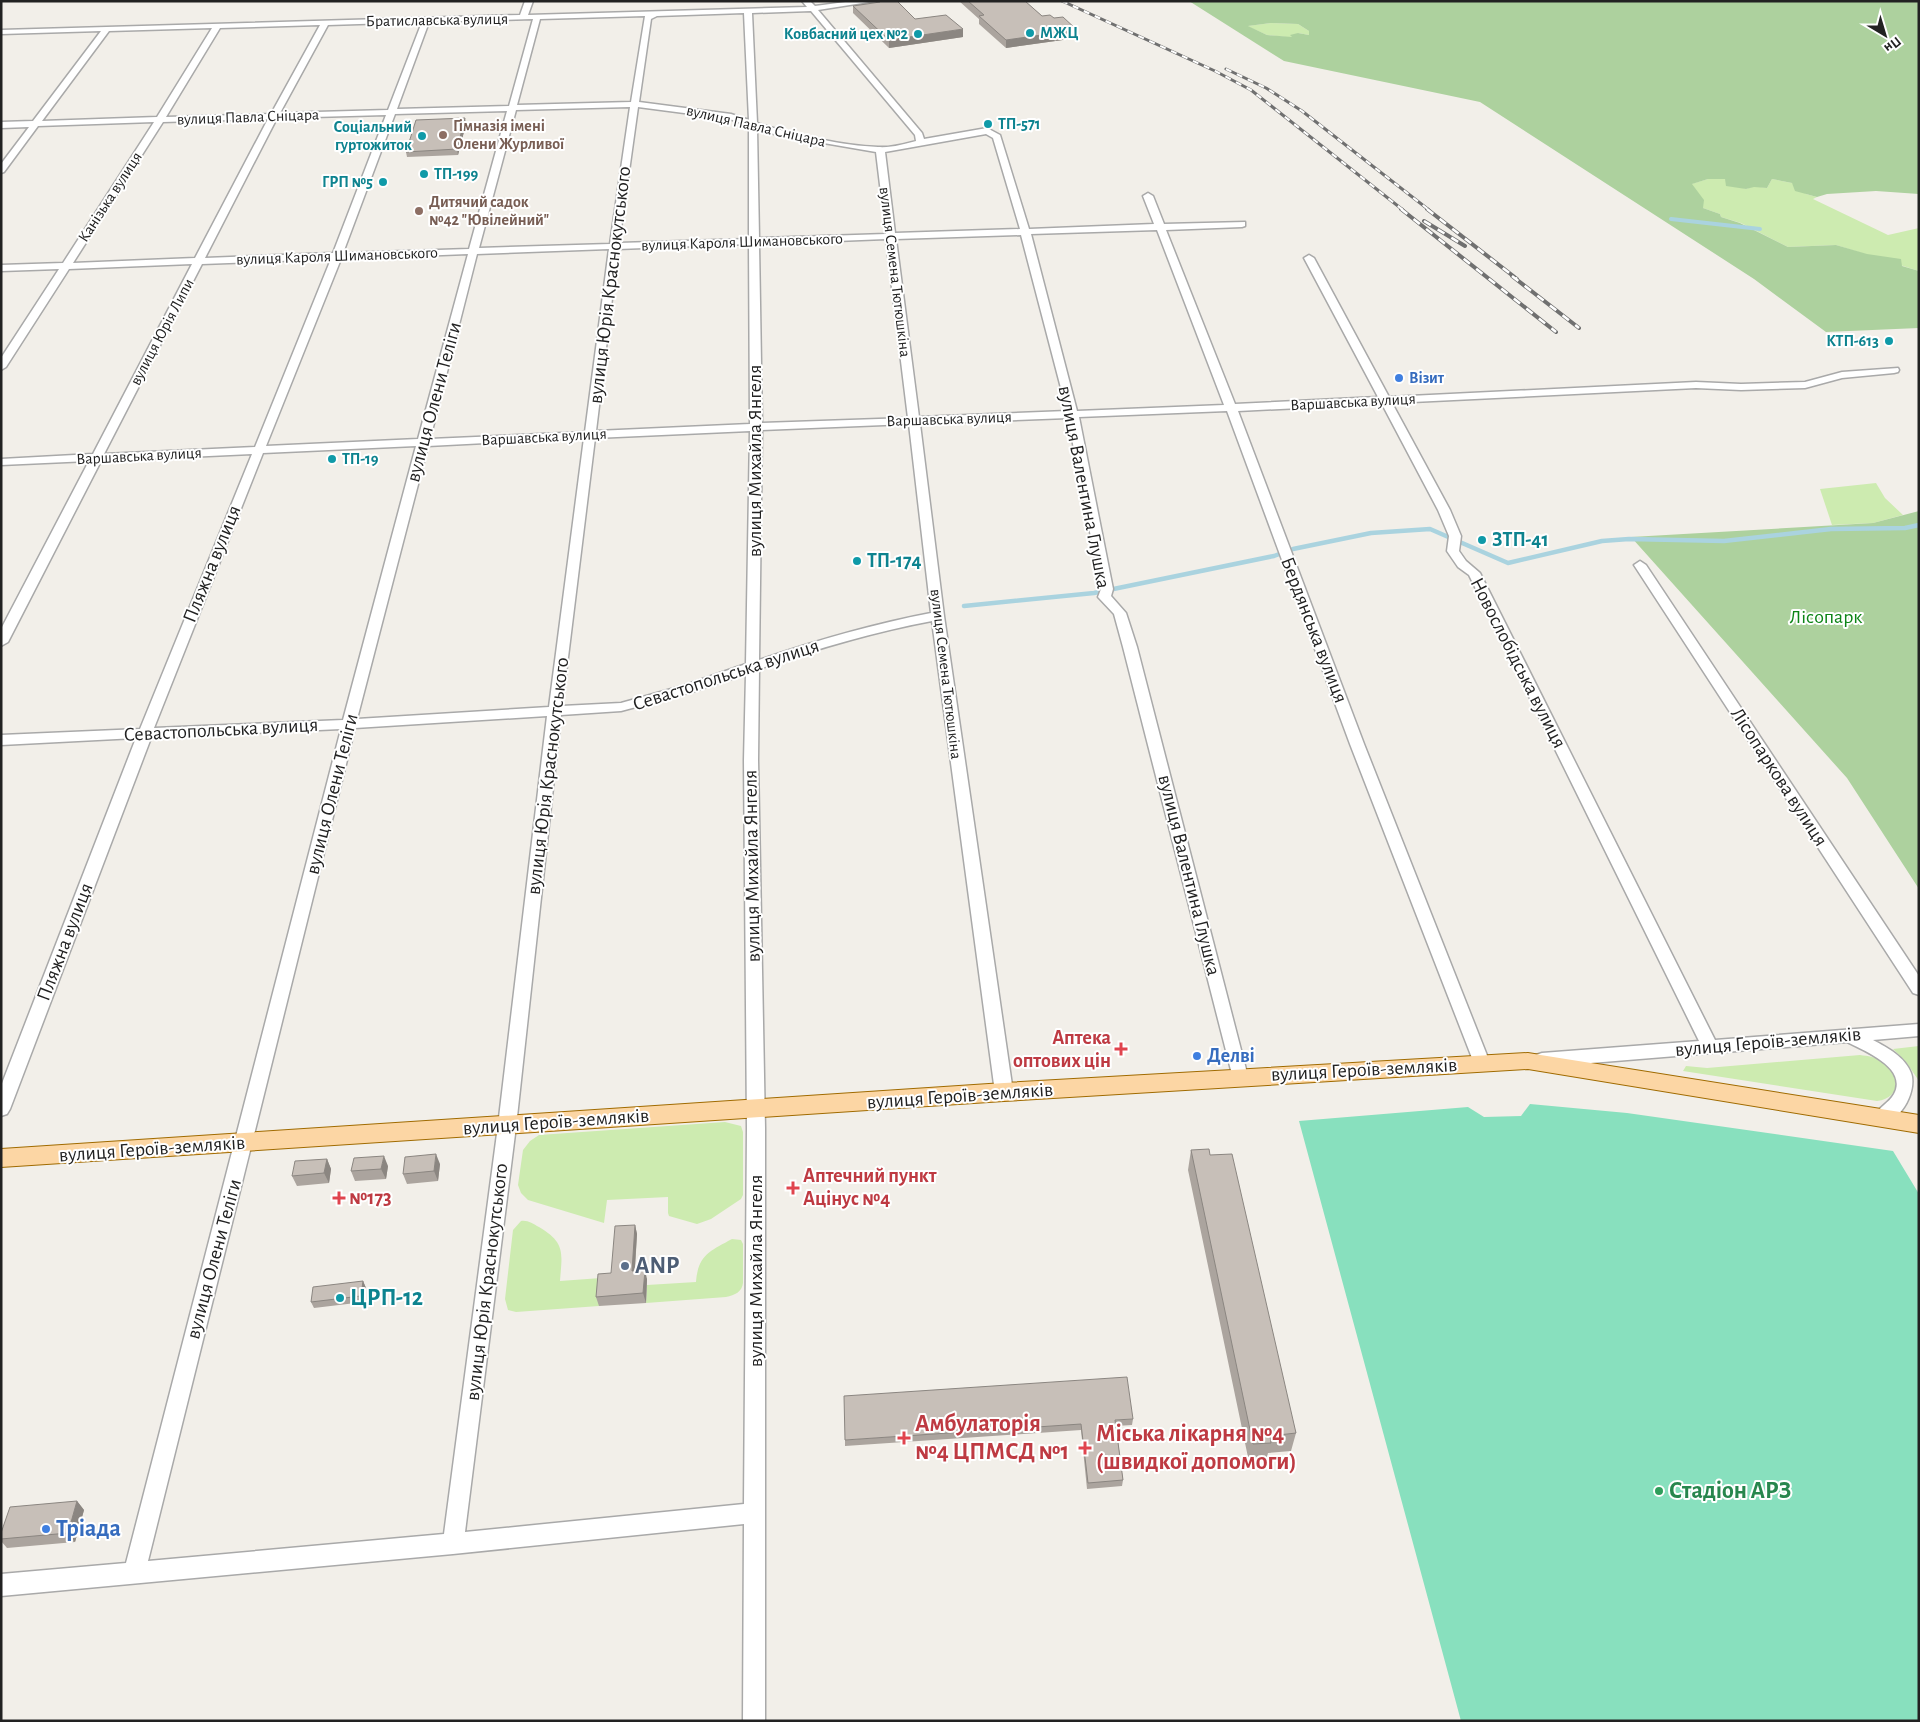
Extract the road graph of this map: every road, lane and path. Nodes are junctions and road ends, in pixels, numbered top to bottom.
1 (529, 1) edge
2 (806, 1) edge
3 (872, 1) edge
4 (812, 9) junction
5 (748, 11) junction
6 (656, 14) junction
7 (530, 18) junction
8 (426, 21) junction
9 (325, 23) junction
10 (217, 26) junction
11 (107, 29) junction
12 (1, 32) edge
13 (634, 104) junction
14 (513, 109) junction
15 (391, 113) junction
16 (274, 116) junction
17 (160, 120) junction
18 (753, 123) junction
19 (36, 124) junction
20 (1, 125) edge
21 (921, 142) junction
22 (880, 150) junction
23 (1, 170) edge
24 (1148, 196) dead end
25 (1242, 224) dead end
26 (1160, 227) junction
27 (1024, 231) junction
28 (890, 236) junction
29 (754, 241) junction
30 (614, 246) junction
31 (473, 252) junction
32 (337, 256) junction
33 (1309, 258) dead end
34 (198, 262) junction
35 (64, 267) junction
36 (1, 268) edge
37 (1, 367) edge
38 (1894, 370) dead end
39 (1384, 400) junction
40 (1230, 408) junction
41 (1073, 414) junction
42 (914, 421) junction
43 (756, 427) junction
44 (591, 434) junction
45 (423, 443) junction
46 (257, 450) junction
47 (96, 458) junction
48 (1, 462) edge
49 (1640, 565) dead end
50 (938, 616) junction
51 (1, 642) edge
52 (752, 667) junction
53 (555, 710) junction
54 (349, 724) junction
55 (145, 734) junction
56 (1, 740) edge
57 (1919, 989) edge
58 (1919, 1030) edge
59 (1850, 1036) junction
60 (1710, 1047) junction
61 (1528, 1061) junction
62 (1482, 1063) junction
63 (1240, 1077) junction
64 (1004, 1092) junction
65 (1, 1109) edge
66 (756, 1109) junction
67 (1882, 1118) junction
68 (1919, 1124) edge
69 (508, 1126) junction
70 (243, 1143) junction
71 (1, 1158) edge
72 (755, 1513) junction
73 (453, 1544) junction
74 (134, 1573) junction
75 (1, 1585) edge
76 (754, 1721) edge

1 - 7 street, вулиця Олени Теліги
2 - 4 street
3 - 4 street, Братиславська вулиця
4 - 5 street, Братиславська вулиця
4 - 21 street
5 - 6 street, Братиславська вулиця
5 - 18 street, вулиця Михайла Янгеля
6 - 7 street, Братиславська вулиця
6 - 13 street, вулиця Юрія Краснокутського
7 - 8 street, Братиславська вулиця
7 - 14 street, вулиця Олени Теліги
8 - 9 street, Братиславська вулиця
8 - 15 street, Пляжна вулиця
9 - 10 street, Братиславська вулиця
9 - 16 street, вулиця Юрія Липи
10 - 11 street, Братиславська вулиця
10 - 17 street, Канізька вулиця
11 - 12 street, Братиславська вулиця
11 - 19 street
13 - 14 street, вулиця Павла Сніцара
13 - 18 street, вулиця Павла Сніцара
13 - 30 street, вулиця Юрія Краснокутського
14 - 15 street, вулиця Павла Сніцара
14 - 31 street, вулиця Олени Теліги
15 - 16 street, вулиця Павла Сніцара
15 - 32 street, Пляжна вулиця
16 - 17 street, вулиця Павла Сніцара
16 - 34 street, вулиця Юрія Липи
17 - 19 street, вулиця Павла Сніцара
17 - 35 street, Канізька вулиця
18 - 22 street, вулиця Павла Сніцара
18 - 29 street, вулиця Михайла Янгеля
19 - 20 street, вулиця Павла Сніцара
19 - 23 street
21 - 22 street
21 - 27 street, вулиця Валентина Глушка
22 - 28 street, вулиця Семена Тютюшкіна
24 - 26 street, Бердянська вулиця
25 - 26 street, вулиця Кароля Шимановського
26 - 27 street, вулиця Кароля Шимановського
26 - 40 street, Бердянська вулиця
27 - 28 street, вулиця Кароля Шимановського
27 - 41 street, вулиця Валентина Глушка
28 - 29 street, вулиця Кароля Шимановського
28 - 42 street, вулиця Семена Тютюшкіна
29 - 30 street, вулиця Кароля Шимановського
29 - 43 street, вулиця Михайла Янгеля
30 - 31 street, вулиця Кароля Шимановського
30 - 44 street, вулиця Юрія Краснокутського
31 - 32 street, вулиця Кароля Шимановського
31 - 45 street, вулиця Олени Теліги
32 - 34 street, вулиця Кароля Шимановського
32 - 46 street, Пляжна вулиця
33 - 39 street, Новослобідська вулиця
34 - 35 street, вулиця Кароля Шимановського
34 - 47 street, вулиця Юрія Липи
35 - 36 street, вулиця Кароля Шимановського
35 - 37 street, Канізька вулиця
38 - 39 street, Варшавська вулиця
39 - 40 street, Варшавська вулиця
39 - 60 street, Новослобідська вулиця
40 - 41 street, Варшавська вулиця
40 - 62 street, Бердянська вулиця
41 - 42 street, Варшавська вулиця
41 - 63 street, вулиця Валентина Глушка
42 - 43 street, Варшавська вулиця
42 - 50 street, вулиця Семена Тютюшкіна
43 - 44 street, Варшавська вулиця
43 - 52 street, вулиця Михайла Янгеля
44 - 45 street, Варшавська вулиця
44 - 53 street, вулиця Юрія Краснокутського
45 - 46 street, Варшавська вулиця
45 - 54 street, вулиця Олени Теліги
46 - 47 street, Варшавська вулиця
46 - 55 street, Пляжна вулиця
47 - 48 street, Варшавська вулиця
47 - 51 street, вулиця Юрія Липи
49 - 57 street, Лісопаркова вулиця
50 - 52 street, Севастопольська вулиця
50 - 64 street, вулиця Семена Тютюшкіна
52 - 53 street, Севастопольська вулиця
52 - 66 street, вулиця Михайла Янгеля
53 - 54 street, Севастопольська вулиця
53 - 69 street, вулиця Юрія Краснокутського
54 - 55 street, Севастопольська вулиця
54 - 70 street, вулиця Олени Теліги
55 - 56 street, Севастопольська вулиця
55 - 65 street, Пляжна вулиця
58 - 59 street, вулиця Героїв-земляків
59 - 60 street, вулиця Героїв-земляків
59 - 67 street
60 - 61 street, вулиця Героїв-земляків
61 - 62 main road, вулиця Героїв-земляків
61 - 67 main road
62 - 63 main road, вулиця Героїв-земляків
63 - 64 main road, вулиця Героїв-земляків
64 - 66 main road, вулиця Героїв-земляків
66 - 69 main road, вулиця Героїв-земляків
66 - 72 street, вулиця Михайла Янгеля
67 - 68 main road
69 - 70 main road, вулиця Героїв-земляків
69 - 73 street, вулиця Юрія Краснокутського
70 - 71 main road, вулиця Героїв-земляків
70 - 74 street, вулиця Олени Теліги
72 - 73 street
72 - 76 street, вулиця Михайла Янгеля
73 - 74 street
74 - 75 street

